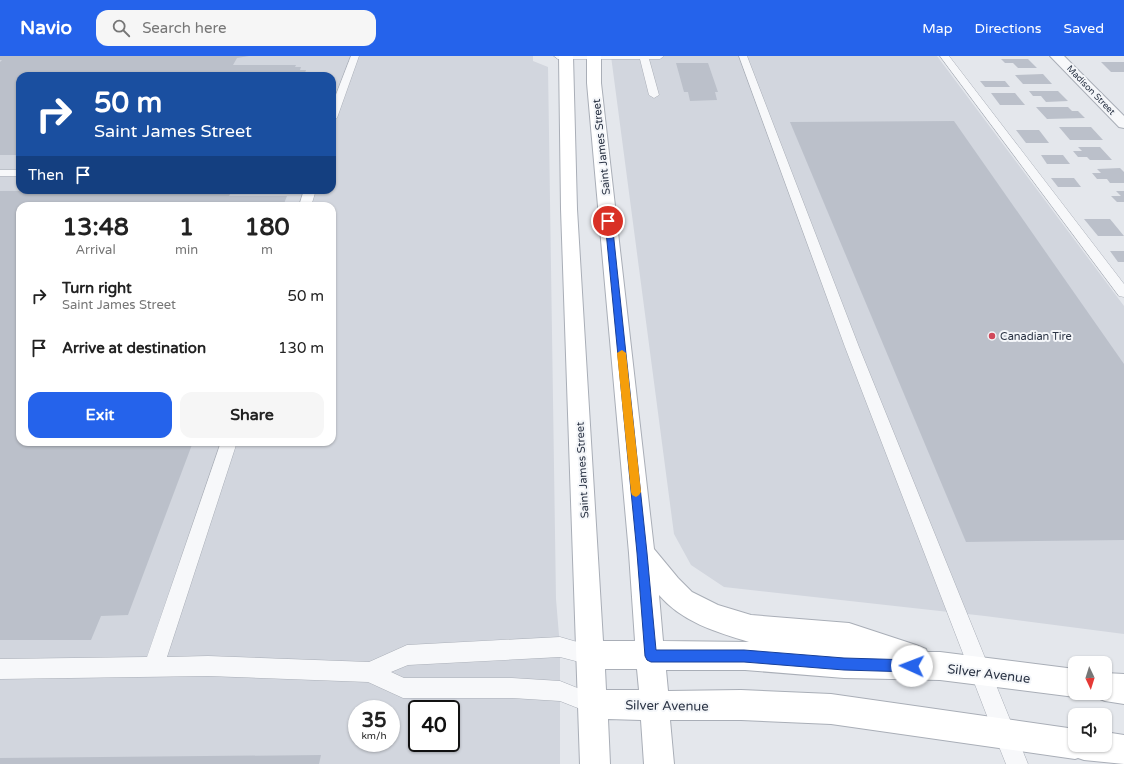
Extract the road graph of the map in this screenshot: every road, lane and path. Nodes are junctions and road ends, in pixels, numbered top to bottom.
1 (355, 56) edge
2 (564, 56) edge
3 (594, 56) edge
4 (644, 56) edge
5 (660, 56) edge
6 (743, 56) edge
7 (944, 56) edge
8 (1057, 56) edge
9 (654, 95) dead end
10 (336, 107) edge
11 (1124, 124) edge
12 (16, 172) edge
13 (0, 173) edge
14 (1124, 293) edge
15 (228, 446) edge
16 (642, 553) junction
17 (591, 655) junction
18 (651, 656) junction
19 (154, 666) junction
20 (940, 666) junction
21 (0, 669) edge
22 (369, 672) junction
23 (979, 672) junction
24 (1068, 682) edge
25 (1112, 688) edge
26 (1124, 689) edge
27 (593, 704) junction
28 (655, 705) junction
29 (1004, 734) junction
30 (1068, 743) edge
31 (1112, 748) edge
32 (1124, 750) edge
33 (595, 764) edge
34 (659, 764) edge
35 (1017, 764) edge

1 - 10 lane
2 - 3 lane
2 - 17 main road, Saint James Street
3 - 4 lane
3 - 16 main road, Saint James Street
4 - 5 lane
4 - 9 lane
6 - 23 lane
7 - 14 lane
8 - 11 street, Madison Street
12 - 13 lane
15 - 19 lane
16 - 18 main road, Saint James Street
16 - 20 main road
17 - 18 main road, Silver Avenue
17 - 22 lane
17 - 27 main road, Saint James Street
18 - 20 main road, Silver Avenue
18 - 28 main road, Saint James Street
19 - 21 lane
19 - 22 lane
20 - 23 main road, Silver Avenue
22 - 27 lane
23 - 24 main road, Silver Avenue
23 - 29 lane
25 - 26 main road
27 - 28 main road, Silver Avenue
27 - 33 main road, Saint James Street
28 - 29 main road, Silver Avenue
28 - 34 main road, Saint James Street
29 - 30 main road, Silver Avenue
29 - 35 lane
31 - 32 main road

